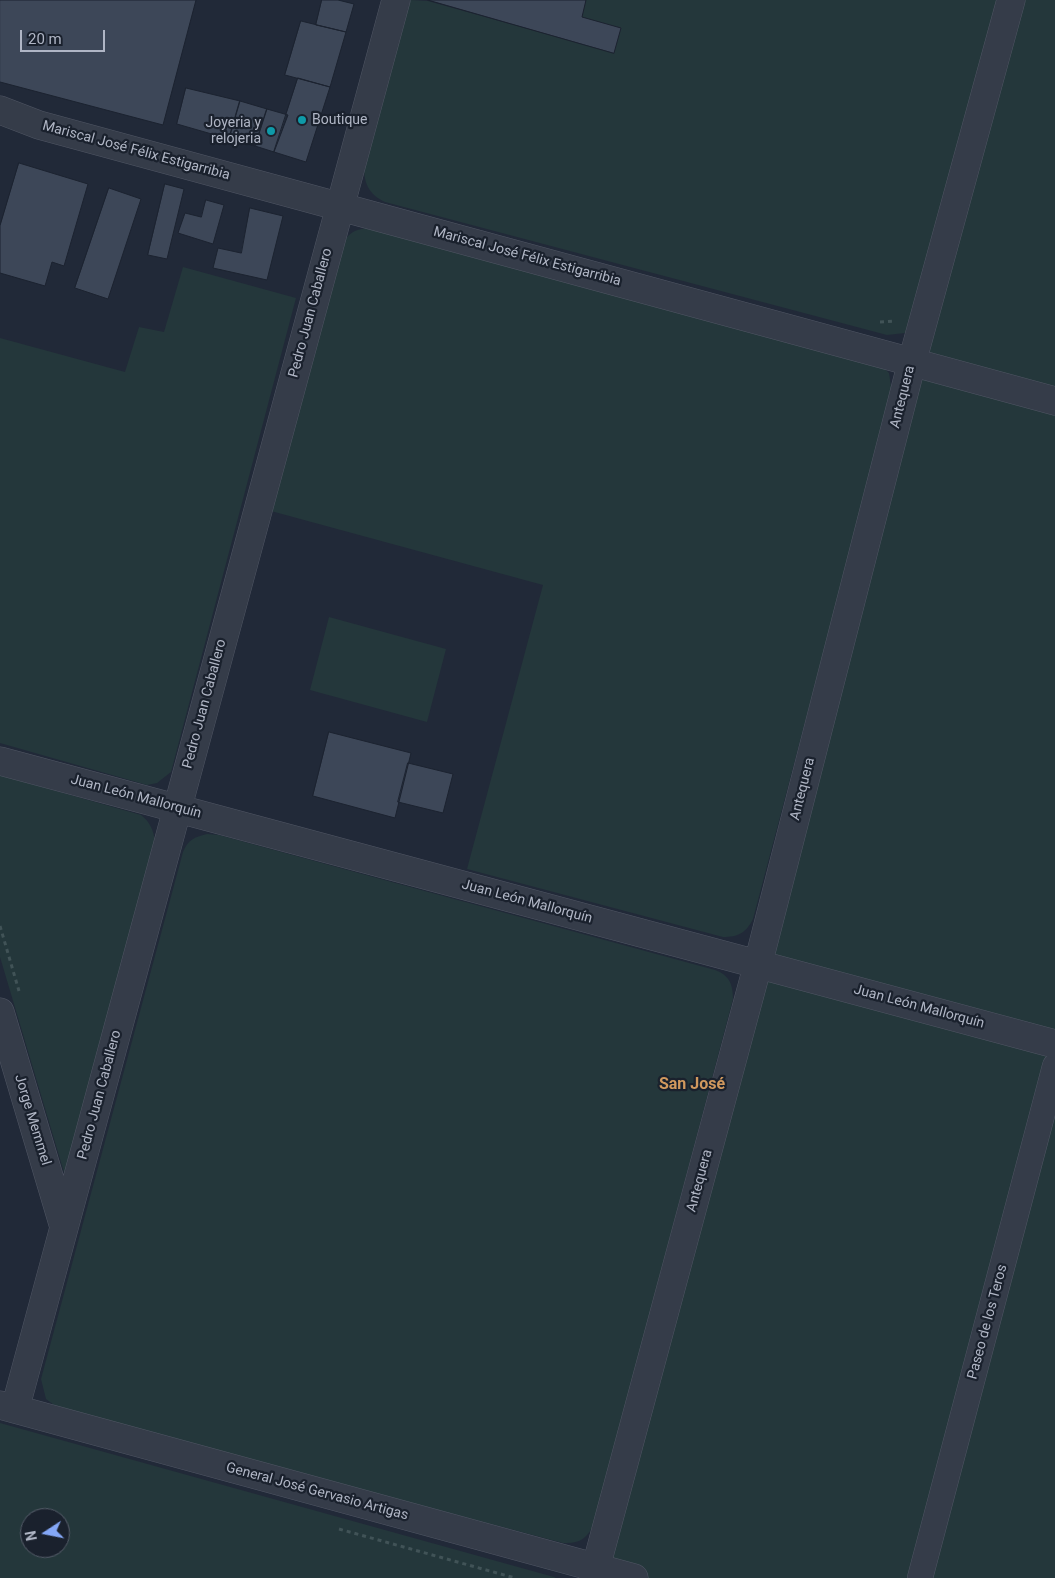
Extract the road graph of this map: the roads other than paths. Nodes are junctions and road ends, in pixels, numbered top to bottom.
1 (396, 0) edge
2 (1011, 0) edge
3 (0, 110) edge
4 (340, 206) junction
5 (912, 362) junction
6 (1055, 401) edge
7 (0, 761) edge
8 (178, 808) junction
9 (758, 964) junction
10 (0, 1012) edge
11 (1055, 1044) edge
12 (1055, 1066) edge
13 (64, 1227) junction
14 (8, 1407) edge
15 (595, 1573) edge
16 (634, 1578) edge
17 (920, 1578) edge

1 - 4 street, Pedro Juan Caballero
2 - 5 street, Antequera
3 - 4 street, Mariscal José Félix Estigarribia
4 - 5 street, Mariscal José Félix Estigarribia
4 - 8 street, Pedro Juan Caballero
5 - 6 street, Mariscal José Félix Estigarribia
5 - 9 street, Antequera
7 - 8 street, Juan León Mallorquín
8 - 9 street, Juan León Mallorquín
8 - 13 street, Pedro Juan Caballero
9 - 11 street, Juan León Mallorquín
9 - 15 street, Antequera
10 - 13 street, Jorge Memmel
12 - 17 street, Paseo de los Teros
13 - 14 street, Pedro Juan Caballero
14 - 15 street, General José Gervasio Artigas
15 - 16 street, General José Gervasio Artigas

